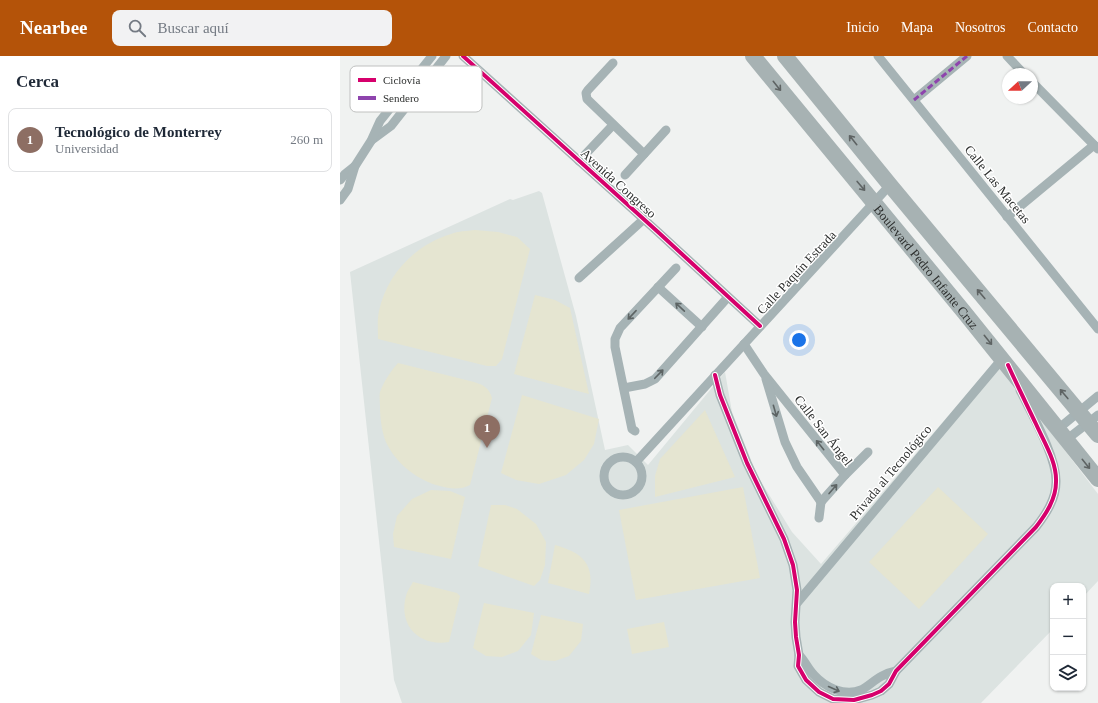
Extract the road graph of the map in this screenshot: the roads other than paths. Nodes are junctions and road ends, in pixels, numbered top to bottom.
1 (432, 56) edge
2 (446, 56) edge
3 (463, 56) edge
4 (753, 56) edge
5 (785, 56) edge
6 (878, 56) edge
7 (967, 56) edge
8 (1007, 56) edge
9 (613, 63) dead end
10 (424, 66) edge
11 (438, 66) edge
12 (474, 66) edge
13 (1018, 68) edge
14 (482, 73) edge
15 (1038, 88) edge
16 (914, 100) junction
17 (387, 112) edge
18 (402, 112) edge
19 (613, 125) junction
20 (666, 130) dead end
21 (371, 141) junction
22 (1096, 147) edge
23 (644, 154) junction
24 (579, 162) junction
25 (355, 166) junction
26 (625, 175) dead end
27 (340, 180) edge
28 (890, 185) junction
29 (340, 200) edge
30 (874, 202) junction
31 (1007, 217) junction
32 (644, 220) junction
33 (676, 268) dead end
34 (579, 278) dead end
35 (658, 287) junction
36 (728, 297) junction
37 (760, 326) junction
38 (702, 327) junction
39 (1098, 329) edge
40 (744, 344) junction
41 (1005, 362) junction
42 (764, 374) junction
43 (715, 375) junction
44 (624, 388) junction
45 (1098, 396) edge
46 (1088, 416) edge
47 (635, 430) dead end
48 (1062, 435) junction
49 (1098, 435) edge
50 (868, 452) dead end
51 (636, 462) junction
52 (845, 475) junction
53 (1098, 479) edge
54 (821, 502) junction
55 (819, 518) dead end
56 (797, 603) junction

1 - 10 street
2 - 11 street
3 - 12 street, Avenida Congreso
4 -> 30 highway, Boulevard Pedro Infante Cruz
28 -> 5 highway, Boulevard Pedro Infante Cruz
6 - 16 street, Calle Las Macetas
7 - 16 street
8 - 13 street
9 - 19 street
14 - 24 street, Avenida Congreso
15 - 22 street
16 - 31 street, Calle Las Macetas
17 - 21 street
18 - 21 street
19 - 23 street
19 - 24 street
20 - 23 street
21 - 25 street
22 - 31 street
23 - 26 street
24 - 32 street, Avenida Congreso
25 - 27 street
25 - 29 street
28 - 30 street, Calle Paquín Estrada
46 -> 28 highway, Boulevard Pedro Infante Cruz
30 - 37 street, Calle Paquín Estrada
30 -> 41 highway, Boulevard Pedro Infante Cruz
31 - 39 street, Calle Las Macetas
32 - 34 street
32 - 36 street, Avenida Congreso
33 - 35 street
38 -> 35 street
35 -> 44 street
36 - 37 street, Avenida Congreso
36 - 38 street
37 - 40 street, Calle Paquín Estrada
44 -> 38 street
40 - 42 street, Calle San Ángel
40 - 43 street, Calle Paquín Estrada
41 - 48 highway, Boulevard Pedro Infante Cruz
41 - 56 street, Privada al Tecnológico
41 - 56 street
52 -> 42 street, Calle San Ángel
42 -> 54 street, Calle San Ángel
43 - 51 street, Calle Paquín Estrada
43 - 56 street
44 - 47 street
45 - 46 street
46 - 48 street
46 - 48 street
46 - 49 highway, Boulevard Pedro Infante Cruz
48 -> 53 highway, Boulevard Pedro Infante Cruz
50 - 52 street
51 - 51 street
54 -> 52 street, Calle San Ángel
54 - 55 street

